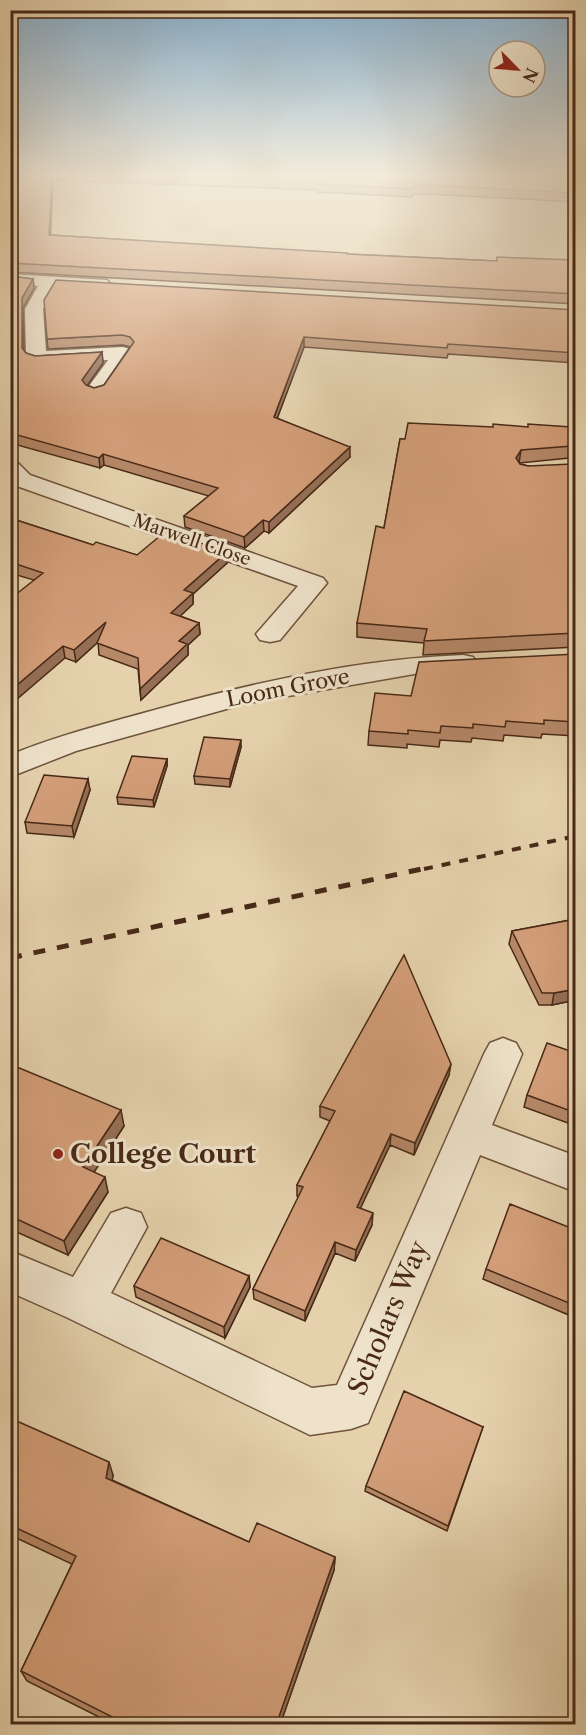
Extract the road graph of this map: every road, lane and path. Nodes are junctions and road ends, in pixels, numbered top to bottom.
1 (10, 279) edge
2 (50, 281) junction
3 (121, 285) edge
4 (96, 390) edge
5 (10, 468) edge
6 (270, 634) dead end
7 (492, 662) edge
8 (10, 767) edge
9 (503, 1054) dead end
10 (468, 1133) junction
11 (576, 1174) edge
12 (126, 1227) dead end
13 (10, 1271) edge
14 (82, 1302) junction

1 - 2 street
2 - 3 street
2 - 4 street
5 - 6 street, Marwell Close
7 - 8 street, Loom Grove
9 - 10 street, Scholars Way
10 - 11 street
10 - 14 street, Scholars Way
12 - 14 street
13 - 14 street, Scholars Way

